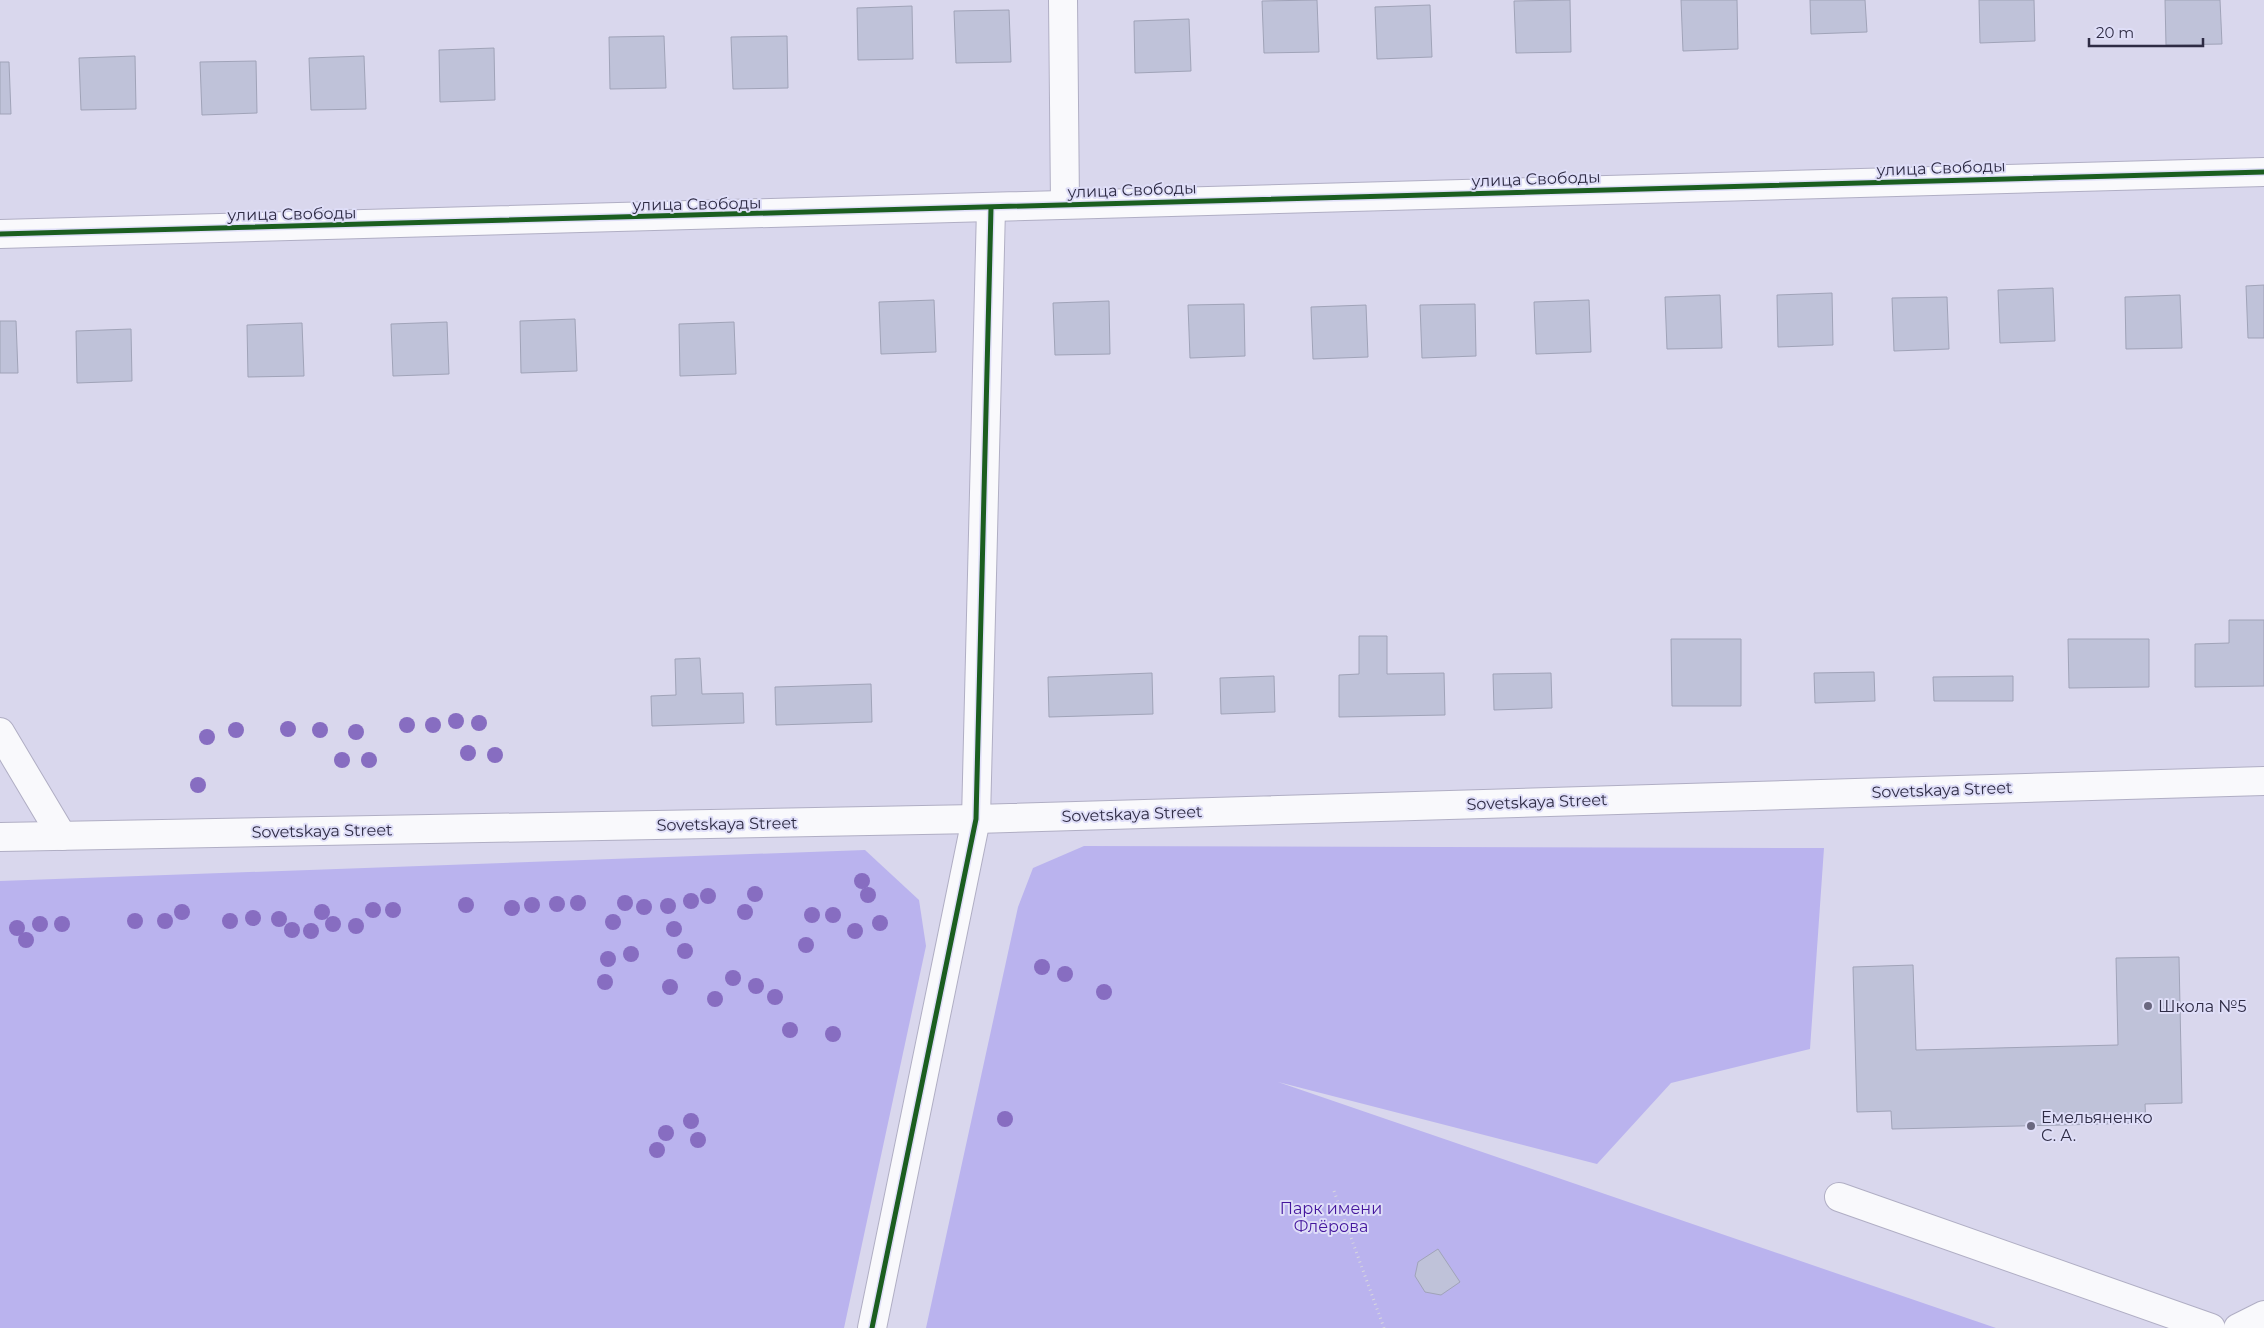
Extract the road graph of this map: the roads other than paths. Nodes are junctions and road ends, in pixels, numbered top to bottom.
1 (1063, 0) edge
2 (2264, 172) edge
3 (1066, 204) junction
4 (991, 208) junction
5 (0, 234) edge
6 (0, 732) edge
7 (2264, 781) edge
8 (976, 819) junction
9 (62, 836) junction
10 (0, 837) edge
11 (1839, 1197) dead end
12 (2264, 1316) edge
13 (872, 1328) edge
14 (2211, 1328) edge
15 (2238, 1328) edge

1 - 3 street
2 - 3 street, улица Свободы
3 - 4 street, улица Свободы
4 - 5 street, улица Свободы
4 - 8 street
6 - 9 street
7 - 8 street, Sovetskaya Street
8 - 9 street, Sovetskaya Street
8 - 13 street
9 - 10 street, Sovetskaya Street
11 - 14 street
12 - 15 street

